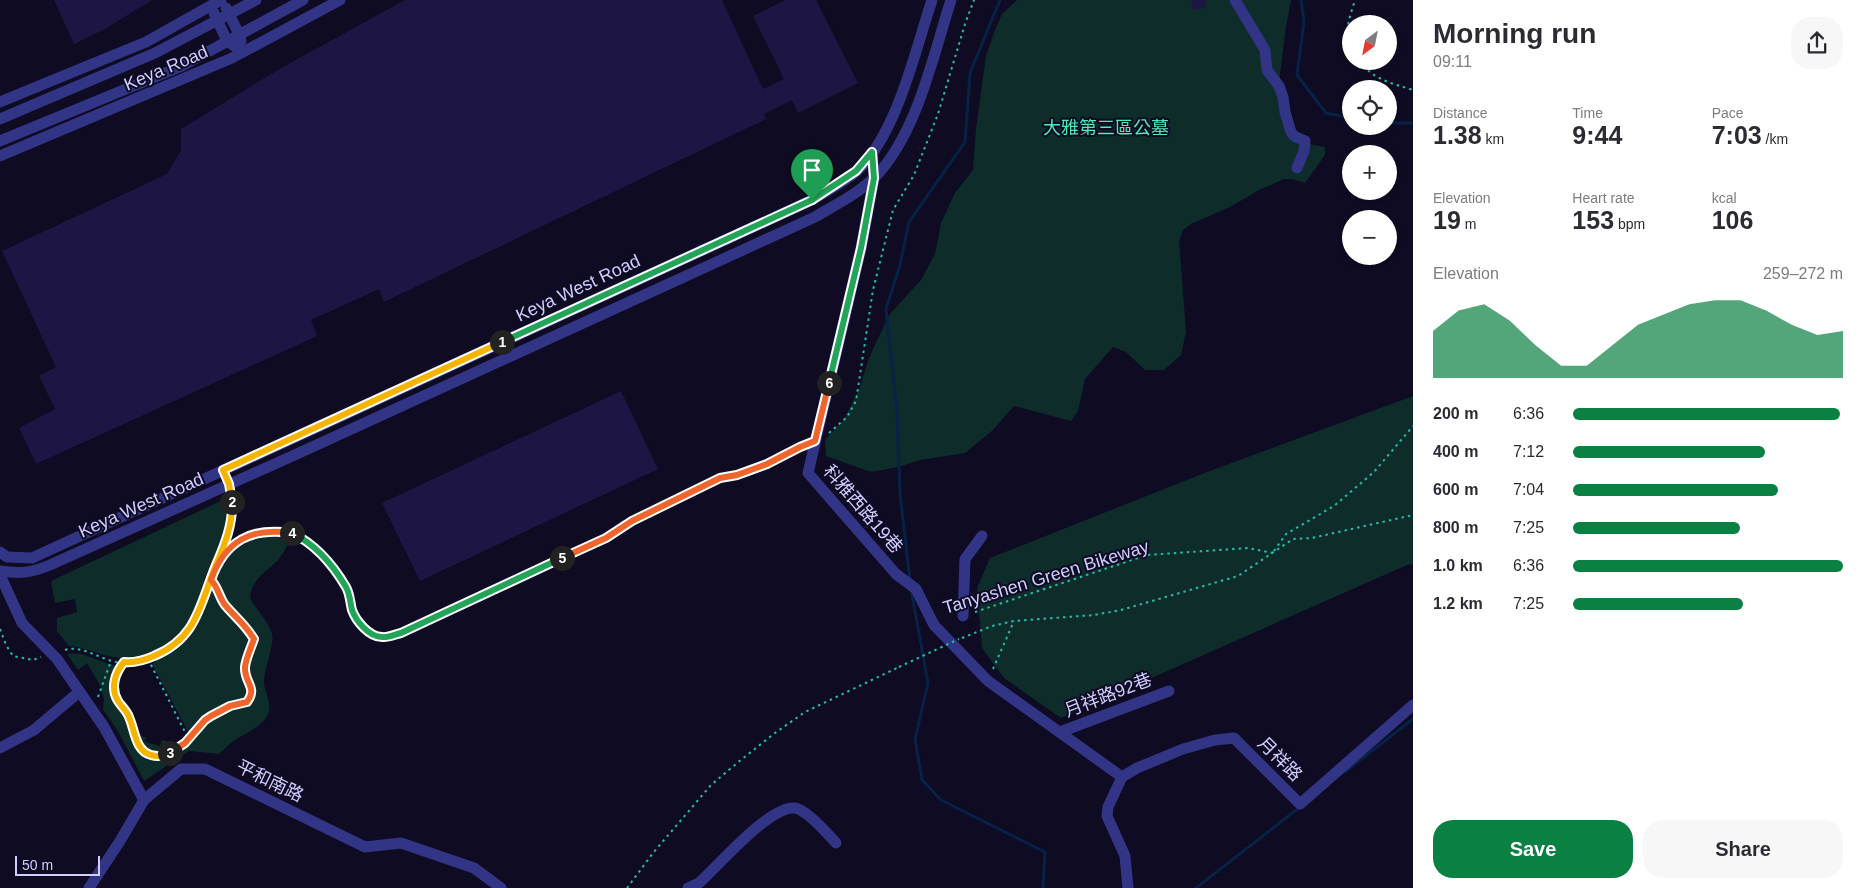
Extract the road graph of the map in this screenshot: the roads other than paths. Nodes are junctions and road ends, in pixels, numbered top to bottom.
1 (256, 0) edge
2 (302, 0) edge
3 (340, 0) edge
4 (932, 0) edge
5 (951, 0) edge
6 (1235, 0) edge
7 (216, 1) edge
8 (229, 14) junction
9 (217, 20) junction
10 (239, 34) junction
11 (227, 41) junction
12 (243, 52) junction
13 (0, 102) edge
14 (0, 119) edge
15 (0, 141) edge
16 (872, 152) junction
17 (0, 156) edge
18 (1297, 168) dead end
19 (874, 178) junction
20 (982, 536) dead end
21 (0, 552) edge
22 (0, 573) edge
23 (963, 616) road end
24 (1169, 691) dead end
25 (79, 692) junction
26 (1413, 705) edge
27 (1060, 732) junction
28 (0, 748) edge
29 (1122, 777) junction
30 (144, 800) junction
31 (836, 843) dead end
32 (89, 888) edge
33 (501, 888) edge
34 (688, 888) edge
35 (1128, 888) edge

1 - 8 street, Keya Road
2 - 10 street, Keya Road
3 - 12 street, Keya Road
4 - 16 street, Keya West Road
5 - 19 street, Keya West Road
6 - 18 street
7 - 8 street
7 - 9 street
7 - 13 street, Keya Road
8 - 9 street, Keya Road
8 - 10 street
9 - 11 street
9 - 14 street, Keya Road
10 - 11 street, Keya Road
10 - 12 street
11 - 12 street
11 - 15 street, Keya Road
12 - 17 street, Keya Road
16 - 19 street, 科雅西路19巷
16 - 21 street, Keya West Road
19 - 22 street, Keya West Road
19 - 27 street, 科雅西路19巷
20 - 23 street
22 - 25 street
24 - 27 street, 月祥路92巷
25 - 28 street
25 - 30 street
26 - 29 street, 月祥路
27 - 29 street
29 - 35 street
30 - 32 street, 平和南路
30 - 33 street, 平和南路
31 - 34 street

